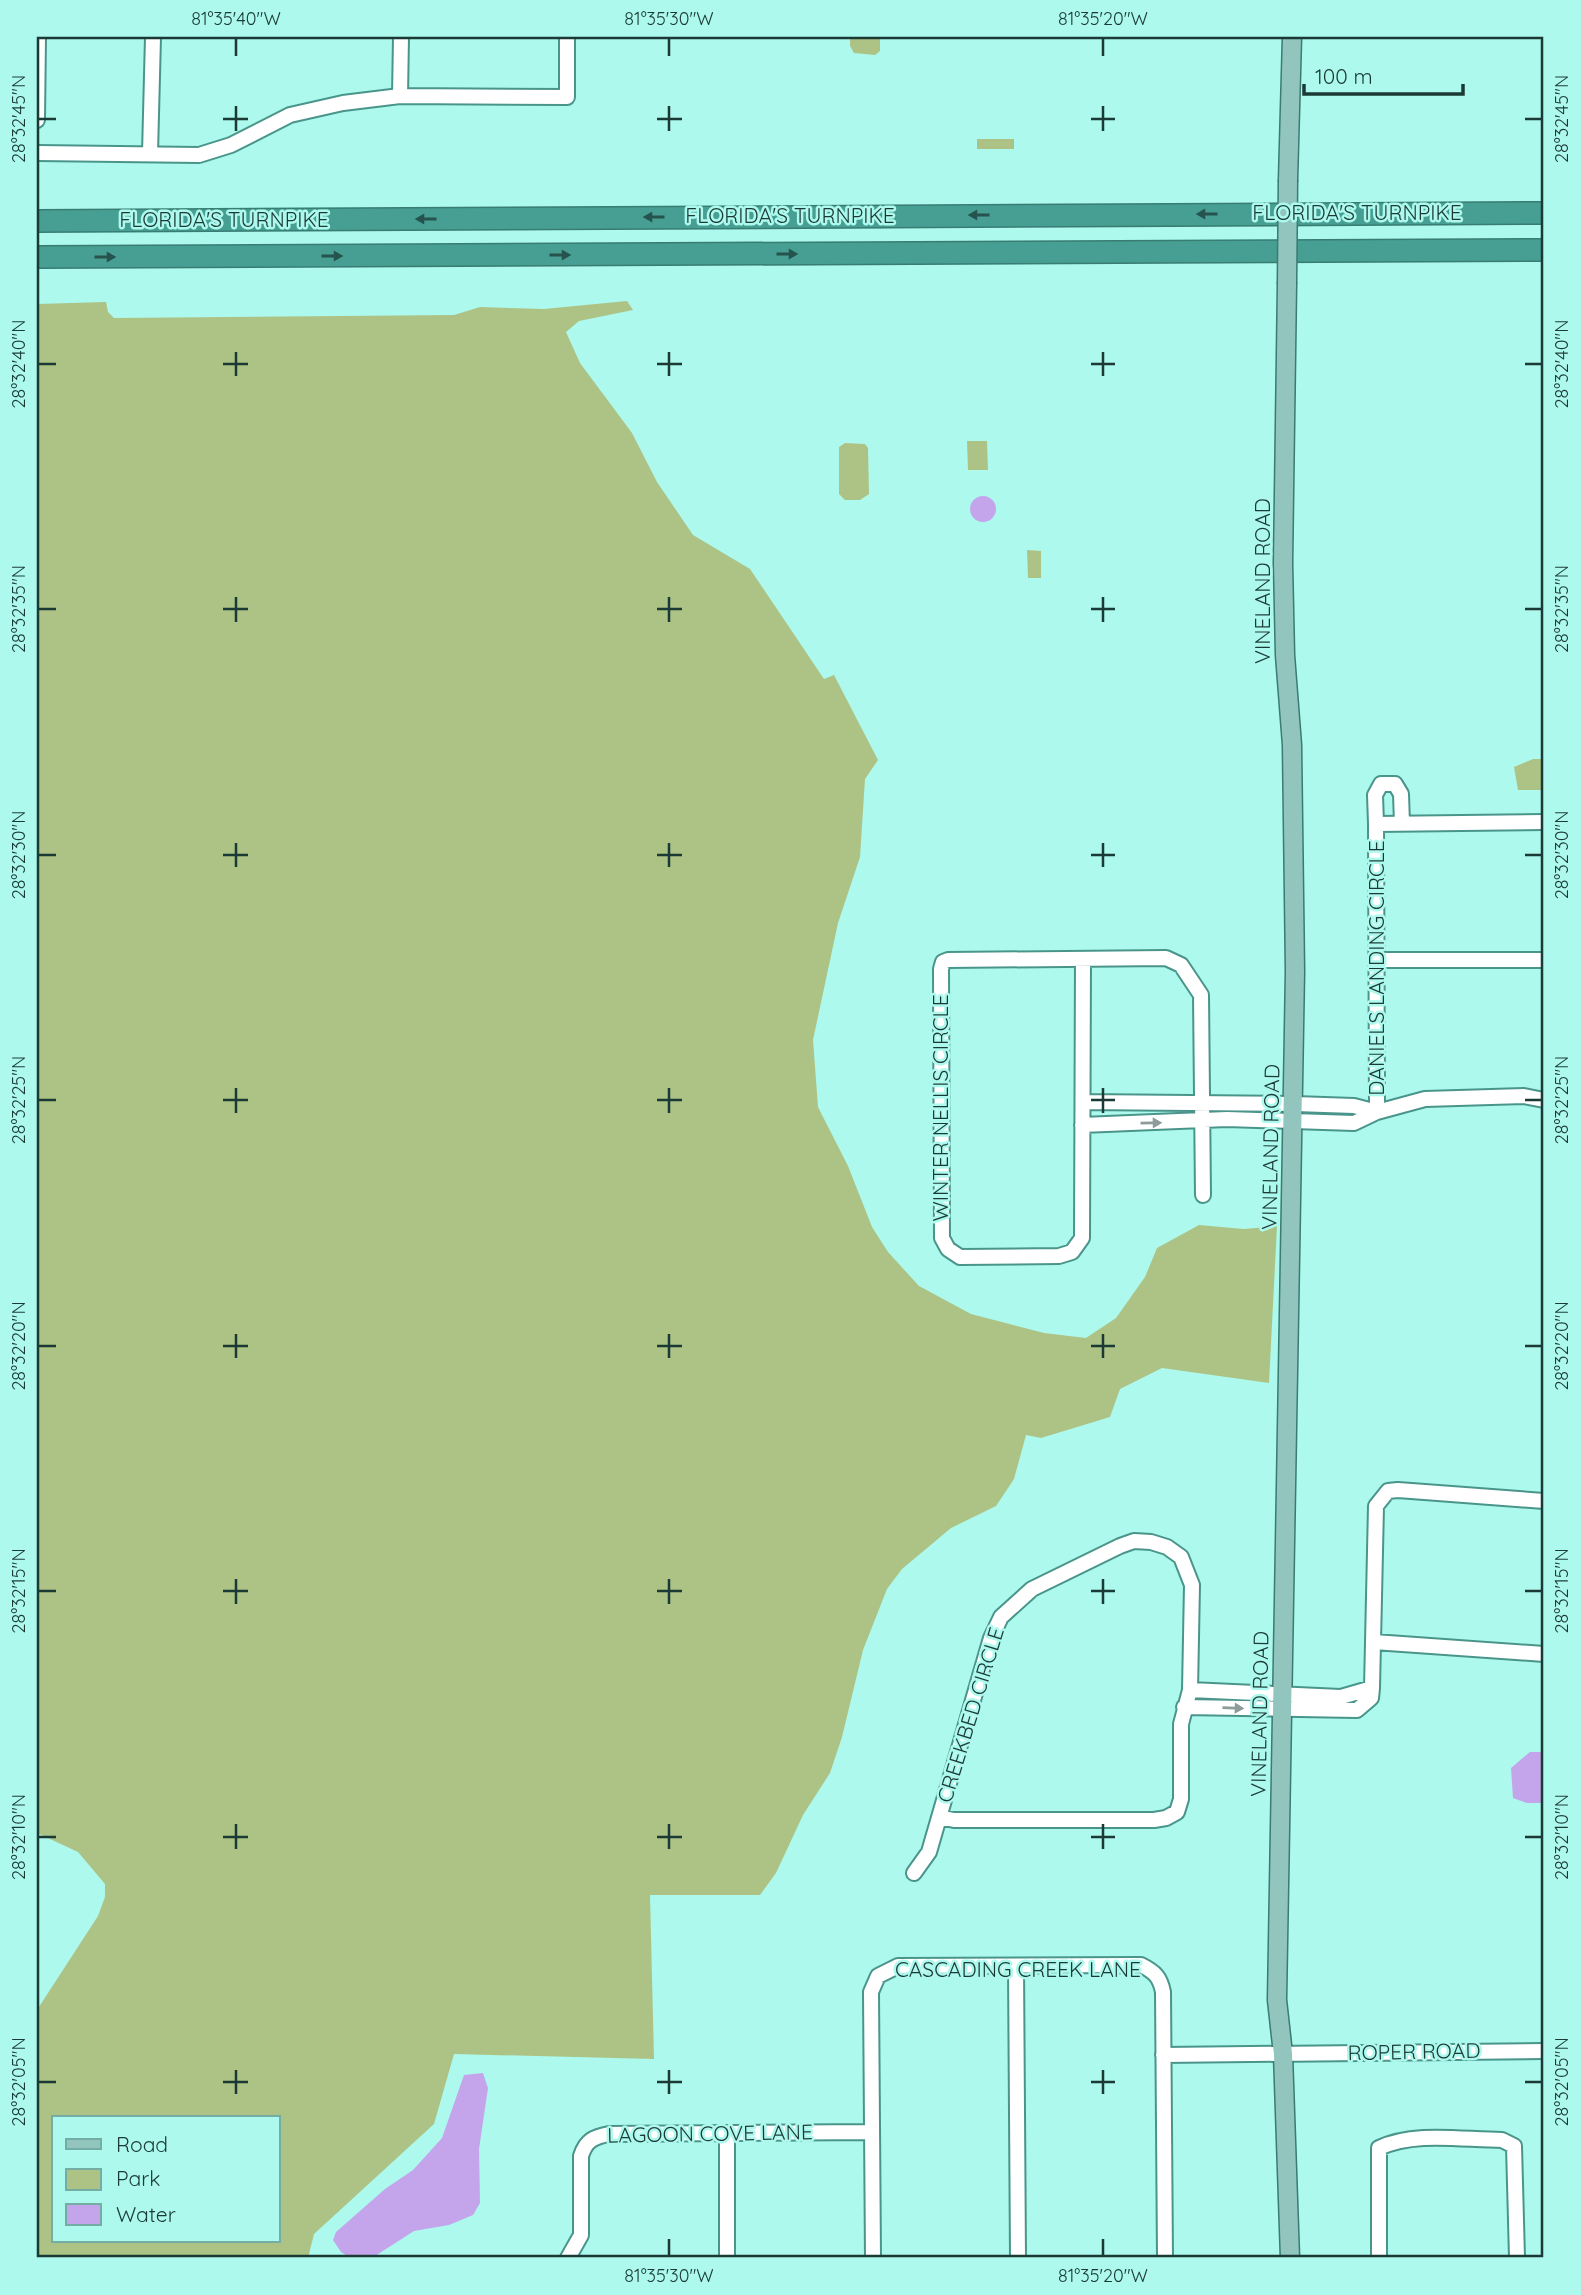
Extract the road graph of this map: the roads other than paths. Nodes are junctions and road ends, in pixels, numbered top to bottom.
1 (38, 37) edge
2 (153, 37) edge
3 (401, 37) edge
4 (567, 37) edge
5 (1292, 37) edge
6 (400, 96) junction
7 (37, 120) edge
8 (37, 153) edge
9 (150, 153) junction
10 (1544, 213) edge
11 (37, 221) edge
12 (1544, 250) edge
13 (37, 257) edge
14 (1544, 822) edge
15 (1377, 824) junction
16 (1402, 824) junction
17 (1083, 959) junction
18 (1378, 960) junction
19 (1544, 960) edge
20 (1544, 1100) edge
21 (1083, 1102) junction
22 (1203, 1102) junction
23 (1342, 1106) junction
24 (1237, 1112) junction
25 (1377, 1112) junction
26 (1294, 1113) junction
27 (1342, 1122) junction
28 (1202, 1123) junction
29 (1082, 1125) junction
30 (1203, 1195) dead end
31 (1544, 1501) edge
32 (1374, 1642) junction
33 (1544, 1654) edge
34 (1190, 1690) junction
35 (1282, 1701) junction
36 (1184, 1707) junction
37 (939, 1817) junction
38 (914, 1873) dead end
39 (1016, 1966) junction
40 (1544, 2051) edge
41 (1283, 2054) junction
42 (1163, 2055) junction
43 (872, 2132) junction
44 (727, 2133) junction
45 (568, 2258) edge
46 (727, 2258) edge
47 (873, 2258) edge
48 (1018, 2258) edge
49 (1165, 2258) edge
50 (1290, 2258) edge
51 (1379, 2258) edge
52 (1517, 2258) edge

1 - 7 street
2 - 9 street
3 - 6 street
4 - 6 street
5 - 26 main road, VINELAND ROAD, bridge
6 - 9 street
8 - 9 street
10 -> 11 highway, FLORIDA'S TURNPIKE
13 -> 12 highway, FLORIDA'S TURNPIKE
14 - 16 street, DANIELS LANDING CIRCLE
15 - 16 street, DANIELS LANDING CIRCLE
15 - 16 street
15 - 18 street, DANIELS LANDING CIRCLE
17 - 21 street, WINTER NELLIS CIRCLE
17 - 22 street
17 - 29 street, WINTER NELLIS CIRCLE
18 - 19 street
18 - 25 street, DANIELS LANDING CIRCLE
20 - 25 street, DANIELS LANDING CIRCLE
21 - 22 street
21 - 29 street, WINTER NELLIS CIRCLE
22 - 24 street
22 - 28 street
23 - 25 street, DANIELS LANDING CIRCLE
23 - 26 street, DANIELS LANDING CIRCLE
23 - 27 street
24 - 26 street
24 - 28 street
25 - 27 street, DANIELS LANDING CIRCLE
26 - 27 street, DANIELS LANDING CIRCLE
26 - 35 main road, VINELAND ROAD
29 -> 28 street
28 - 30 street
31 - 32 street
32 - 33 street
32 - 35 street
34 - 35 street
34 - 36 street, CREEKBED CIRCLE
34 - 37 street, CREEKBED CIRCLE
36 -> 35 street
35 - 41 main road, VINELAND ROAD
36 - 37 street, CREEKBED CIRCLE
37 - 38 street, CREEKBED CIRCLE
39 - 42 street, CASCADING CREEK LANE
39 - 43 street, CASCADING CREEK LANE
39 - 48 street
40 - 41 street, ROPER ROAD
41 - 42 street, ROPER ROAD
41 - 50 main road, VINELAND ROAD
42 - 49 street, CASCADING CREEK LANE
43 - 44 street, LAGOON COVE LANE
43 - 47 street, CASCADING CREEK LANE
44 - 45 street, LAGOON COVE LANE
44 - 46 street
51 - 52 street

